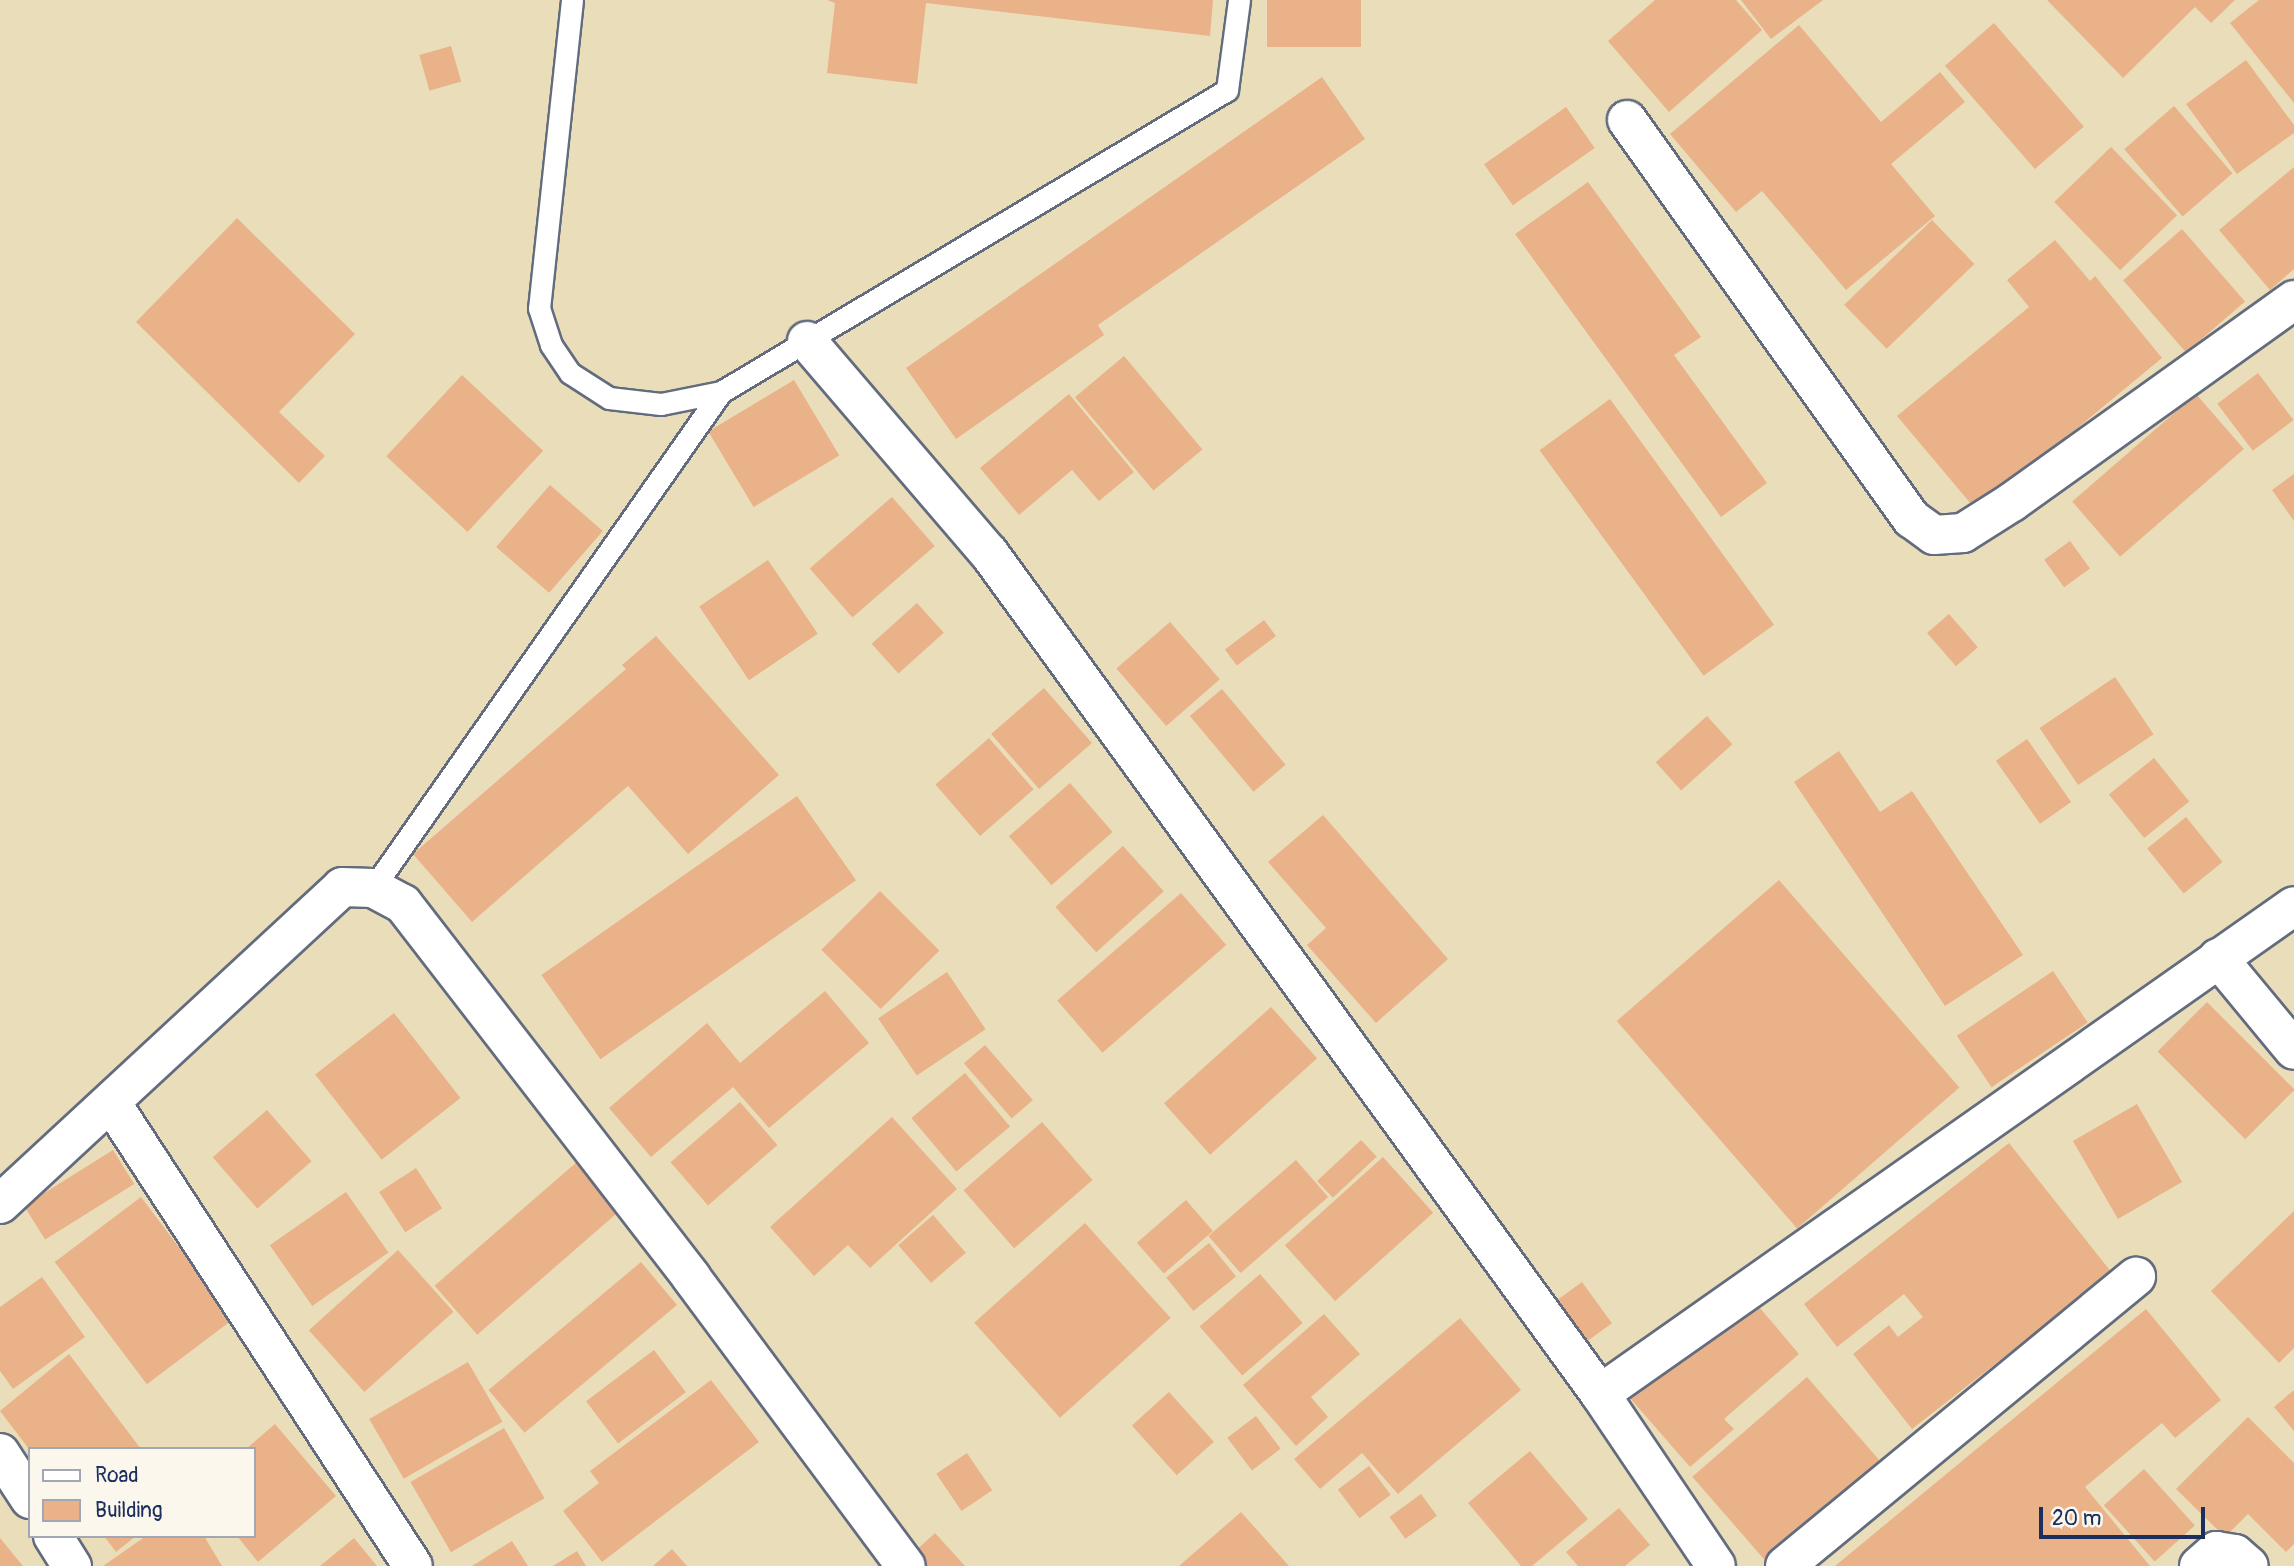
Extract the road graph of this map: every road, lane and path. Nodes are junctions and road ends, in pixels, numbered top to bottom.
1 (572, 0) edge
2 (1239, 0) edge
3 (1627, 120) dead end
4 (2294, 300) edge
5 (807, 341) junction
6 (720, 392) junction
7 (373, 888) junction
8 (2294, 906) edge
9 (2218, 958) junction
10 (2294, 1050) edge
11 (112, 1104) junction
12 (0, 1204) edge
13 (2136, 1277) dead end
14 (1601, 1394) junction
15 (0, 1453) edge
16 (28, 1496) edge
17 (54, 1538) edge
18 (72, 1566) edge
19 (413, 1566) edge
20 (906, 1566) edge
21 (1717, 1566) edge
22 (1785, 1566) edge
23 (2199, 1566) edge
24 (2249, 1566) edge

1 - 6 lane
2 - 5 lane
3 - 4 street
5 - 6 lane
5 - 14 street
6 - 7 lane
7 - 11 street
7 - 20 street
8 - 9 street
9 - 10 street
9 - 14 street
11 - 12 street
11 - 19 street
13 - 22 street
14 - 21 street
15 - 16 street
17 - 18 street
23 - 24 street

